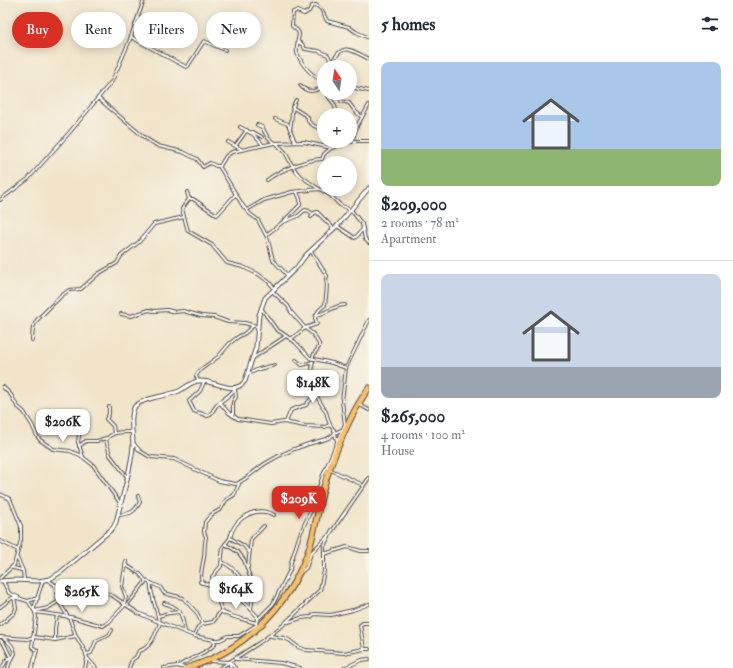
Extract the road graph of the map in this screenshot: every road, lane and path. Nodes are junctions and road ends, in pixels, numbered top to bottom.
1 (144, 0) edge
2 (131, 37) junction
3 (369, 38) edge
4 (298, 42) junction
5 (225, 50) dead end
6 (369, 59) edge
7 (330, 60) edge
8 (333, 60) edge
9 (317, 78) edge
10 (300, 84) dead end
11 (357, 88) edge
12 (317, 91) edge
13 (369, 91) edge
14 (98, 98) junction
15 (296, 100) dead end
16 (341, 101) dead end
17 (369, 105) edge
18 (292, 107) junction
19 (362, 116) junction
20 (275, 119) dead end
21 (257, 125) dead end
22 (240, 127) dead end
23 (317, 127) edge
24 (290, 128) junction
25 (357, 129) edge
26 (247, 130) junction
27 (251, 133) junction
28 (267, 136) junction
29 (262, 137) junction
30 (259, 140) junction
31 (369, 141) edge
32 (228, 142) dead end
33 (295, 142) junction
34 (357, 142) edge
35 (275, 143) junction
36 (236, 145) junction
37 (263, 145) junction
38 (317, 145) edge
39 (331, 148) edge
40 (241, 149) junction
41 (219, 166) junction
42 (293, 167) junction
43 (267, 180) dead end
44 (317, 188) edge
45 (369, 188) edge
46 (317, 189) edge
47 (187, 192) dead end
48 (297, 192) junction
49 (236, 194) junction
50 (330, 196) edge
51 (189, 199) junction
52 (0, 200) edge
53 (247, 210) junction
54 (350, 211) junction
55 (184, 217) junction
56 (284, 221) junction
57 (336, 227) junction
58 (363, 229) junction
59 (266, 235) junction
60 (369, 243) edge
61 (311, 251) junction
62 (288, 276) junction
63 (273, 290) junction
64 (345, 305) dead end
65 (261, 307) junction
66 (121, 314) dead end
67 (316, 315) junction
68 (369, 320) edge
69 (256, 326) junction
70 (305, 328) junction
71 (286, 336) junction
72 (291, 339) junction
73 (32, 340) dead end
74 (252, 358) junction
75 (296, 360) dead end
76 (312, 361) junction
77 (275, 365) dead end
78 (346, 368) junction
79 (248, 374) junction
80 (198, 381) junction
81 (204, 382) junction
82 (3, 387) dead end
83 (369, 388) edge
84 (236, 389) junction
85 (315, 394) junction
86 (220, 403) junction
87 (359, 404) junction
88 (108, 407) dead end
89 (369, 410) edge
90 (233, 416) junction
91 (81, 422) dead end
92 (286, 422) junction
93 (330, 425) junction
94 (344, 428) junction
95 (133, 432) junction
96 (334, 432) junction
97 (114, 433) junction
98 (106, 438) junction
99 (337, 441) junction
100 (133, 444) junction
101 (79, 446) junction
102 (83, 458) junction
103 (330, 469) junction
104 (127, 477) junction
105 (369, 478) edge
106 (239, 483) junction
107 (363, 487) junction
108 (0, 494) edge
109 (138, 496) dead end
110 (120, 503) junction
111 (118, 515) junction
112 (274, 515) dead end
113 (264, 526) dead end
114 (332, 530) junction
115 (230, 538) junction
116 (0, 542) edge
117 (224, 544) junction
118 (18, 550) junction
119 (369, 551) edge
120 (249, 552) junction
121 (324, 554) junction
122 (17, 555) junction
123 (126, 561) dead end
124 (222, 562) junction
125 (126, 565) junction
126 (13, 568) junction
127 (248, 569) junction
128 (22, 570) junction
129 (297, 575) junction
130 (1, 580) edge
131 (43, 580) junction
132 (48, 580) junction
133 (25, 581) junction
134 (146, 582) junction
135 (151, 583) junction
136 (55, 585) junction
137 (216, 586) junction
138 (226, 590) junction
139 (14, 597) junction
140 (22, 598) junction
141 (38, 598) junction
142 (253, 598) junction
143 (28, 601) junction
144 (59, 601) junction
145 (164, 603) dead end
146 (369, 604) edge
147 (125, 605) junction
148 (0, 607) edge
149 (251, 609) junction
150 (35, 611) junction
151 (221, 611) junction
152 (180, 612) junction
153 (57, 614) junction
154 (158, 616) junction
155 (69, 617) junction
156 (257, 620) junction
157 (160, 622) junction
158 (286, 622) junction
159 (369, 623) edge
160 (202, 624) junction
161 (0, 625) edge
162 (256, 626) junction
163 (112, 630) dead end
164 (185, 632) dead end
165 (76, 636) junction
166 (194, 636) junction
167 (270, 636) junction
168 (34, 637) junction
169 (1, 639) edge
170 (55, 640) junction
171 (213, 640) junction
172 (364, 649) junction
173 (369, 649) edge
174 (15, 653) junction
175 (86, 654) junction
176 (11, 656) junction
177 (234, 658) junction
178 (369, 658) edge
179 (87, 659) junction
180 (12, 660) junction
181 (208, 660) junction
182 (230, 662) junction
183 (179, 666) junction
184 (8, 667) edge
185 (193, 667) edge
186 (2, 668) edge
187 (11, 668) edge
188 (32, 668) edge
189 (85, 668) edge
190 (96, 668) edge
191 (129, 668) edge
192 (164, 668) edge
193 (186, 668) edge
194 (220, 668) edge
195 (231, 668) edge
196 (235, 668) edge
197 (300, 668) edge
198 (344, 668) edge

1 - 2 street
2 - 5 street
2 - 14 street
3 - 4 street
4 - 7 street
4 - 9 street
6 - 8 street
10 - 12 street
11 - 13 street
14 - 41 street
14 - 52 street
15 - 18 street
16 - 19 street
17 - 19 street
18 - 23 street
18 - 24 street
19 - 25 street
20 - 24 street
21 - 28 street
22 - 26 street
24 - 33 street
26 - 27 street
26 - 36 street
27 - 29 street
27 - 30 street
28 - 29 street
28 - 35 street
29 - 30 street
30 - 37 street
31 - 34 street
32 - 36 street
33 - 35 street
33 - 38 street
35 - 37 street
35 - 42 street
36 - 40 street
37 - 40 street
39 - 42 street
40 - 41 street
41 - 49 street
42 - 43 street
42 - 44 street
45 - 54 street
46 - 48 street
47 - 51 street
48 - 53 street
48 - 56 street
49 - 51 street
49 - 53 street
50 - 54 street
51 - 55 street
53 - 59 street
54 - 57 street
54 - 58 street
55 - 63 street
55 - 73 street
56 - 57 street
56 - 59 street
57 - 58 street
57 - 61 street
58 - 60 street
59 - 62 street
61 - 62 street
61 - 67 street
62 - 63 street
63 - 65 street
63 - 70 street
64 - 67 street
65 - 69 street
65 - 71 street
66 - 69 street
67 - 70 street
68 - 78 street
69 - 74 street
69 - 80 street
70 - 72 street
70 - 76 street
71 - 72 street
71 - 74 street
72 - 76 street
74 - 79 street
75 - 76 street
76 - 78 street
76 - 85 street
77 - 79 street
78 - 94 street
79 - 84 street
80 - 81 street
80 - 95 street
81 - 84 street
81 - 86 street
82 - 102 street
83 - 87 highway
84 - 86 street
84 - 90 street
85 - 92 street
85 - 93 street
86 - 90 street
87 - 89 street
87 - 94 highway
88 - 97 street
90 - 92 street
91 - 101 street
92 - 93 street
93 - 96 street
94 - 96 street
94 - 99 street
94 - 103 highway
95 - 97 street
95 - 100 street
96 - 99 street
96 - 106 street
97 - 98 street
98 - 101 street
98 - 104 street
99 - 156 street
100 - 104 street
100 - 106 street
101 - 102 street
102 - 110 street
103 - 107 street
103 - 129 highway
104 - 110 street
105 - 107 street
106 - 137 street
107 - 114 street
108 - 118 street
109 - 111 street
110 - 111 street
111 - 132 street
112 - 115 street
113 - 120 street
114 - 121 street
114 - 129 street
115 - 117 street
115 - 120 street
116 - 118 street
117 - 124 street
117 - 127 street
118 - 122 street
119 - 121 street
120 - 127 street
121 - 158 street
122 - 126 street
122 - 128 street
123 - 125 street
124 - 137 street
124 - 142 street
125 - 134 street
125 - 147 street
126 - 128 street
126 - 130 street
127 - 142 street
128 - 133 street
129 - 162 highway
130 - 133 street
130 - 140 street
131 - 132 street
131 - 133 street
131 - 141 street
132 - 136 street
134 - 135 street
134 - 147 street
135 - 154 street
135 - 160 street
136 - 144 street
136 - 147 street
137 - 138 street
138 - 149 street
138 - 151 street
139 - 140 street
139 - 148 street
139 - 161 street
140 - 143 street
141 - 143 street
141 - 150 street
142 - 149 street
143 - 150 street
144 - 150 street
144 - 155 street
145 - 152 street
146 - 158 street
147 - 155 street
147 - 157 street
149 - 156 street
150 - 153 street
150 - 168 street
151 - 160 street
151 - 162 street
152 - 154 street
152 - 164 street
153 - 155 street
153 - 170 street
154 - 157 street
155 - 165 street
156 - 162 street
157 - 166 street
157 - 191 street
158 - 167 street
159 - 172 street
160 - 166 street
162 - 171 street
162 - 181 highway
163 - 175 street
165 - 170 street
165 - 175 street
166 - 171 street
167 - 172 street
167 - 177 street
168 - 169 street
168 - 170 street
168 - 188 street
169 - 174 street
169 - 176 street
171 - 183 street
172 - 173 street
174 - 176 street
174 - 180 street
175 - 179 street
176 - 180 street
176 - 186 street
177 - 182 street
177 - 197 street
178 - 198 street
179 - 189 street
179 - 190 street
180 - 184 street
181 - 182 street
181 - 185 highway
182 - 194 street
182 - 195 street
182 - 196 street
183 - 192 street
183 - 193 street
184 - 187 street
185 - 193 highway

